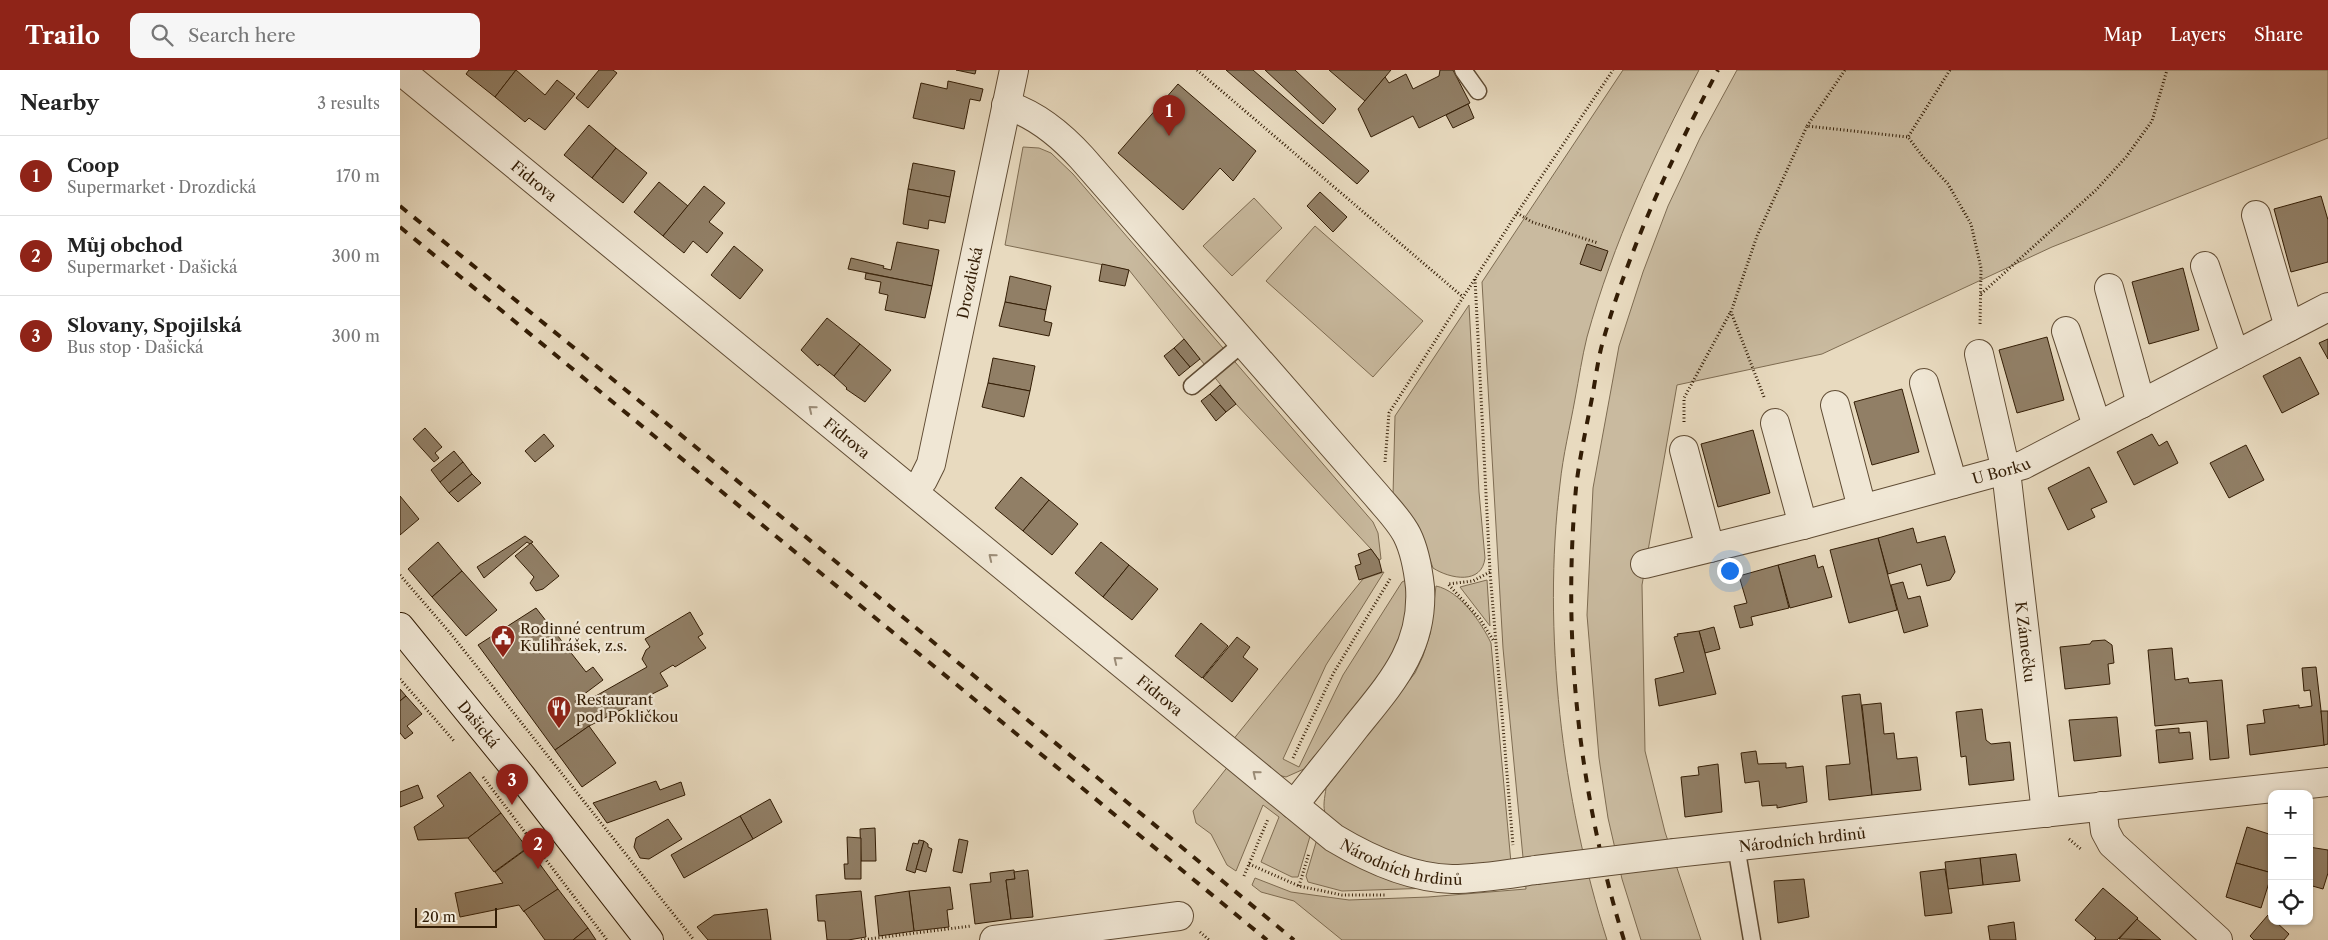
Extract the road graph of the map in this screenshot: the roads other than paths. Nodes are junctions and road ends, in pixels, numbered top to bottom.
1 (400, 70) edge
2 (1014, 70) edge
3 (1463, 70) edge
4 (1478, 91) dead end
5 (1006, 105) junction
6 (2256, 215) dead end
7 (2205, 266) dead end
8 (2109, 288) dead end
9 (2328, 307) edge
10 (2289, 327) junction
11 (2066, 331) dead end
12 (1244, 343) junction
13 (1979, 354) road end
14 (2235, 355) junction
15 (1924, 383) dead end
16 (1192, 386) dead end
17 (2141, 404) junction
18 (1835, 406) dead end
19 (1775, 423) road end
20 (2097, 426) junction
21 (1684, 450) road end
22 (2006, 471) junction
23 (1953, 484) junction
24 (913, 491) junction
25 (1862, 508) junction
26 (1803, 525) junction
27 (1710, 548) junction
28 (1645, 564) dead end
29 (400, 628) edge
30 (2328, 782) edge
31 (2102, 806) junction
32 (1282, 808) junction
33 (2046, 812) junction
34 (1736, 846) junction
35 (1180, 916) dead end
36 (649, 940) edge
37 (994, 940) edge
38 (1752, 940) edge
39 (2218, 940) edge

24 -> 1 street, Fidrova
2 - 5 street, Drozdická
3 - 4 lane
5 - 12 street
5 - 24 street, Drozdická
6 - 10 street
7 - 14 street
8 - 17 street
9 - 10 street, U Borku
10 - 14 street, U Borku
11 - 20 street
12 - 16 lane
12 - 32 street
13 - 22 street, K Zámečku
14 - 17 street, U Borku
15 - 23 street
17 - 20 street, U Borku
18 - 25 street
19 - 26 street
20 - 22 street, U Borku
21 - 27 street
22 - 23 street, U Borku
22 - 33 street, K Zámečku
23 - 25 street, U Borku
32 -> 24 street, Fidrova
25 - 26 street, U Borku
26 - 27 street, U Borku
27 - 28 street, U Borku
29 - 36 street, Dašická
30 - 31 street, Národních hrdinů
31 - 33 street, Národních hrdinů
31 - 39 street
32 - 34 street, Národních hrdinů, bridge
33 - 34 street, Národních hrdinů
34 - 38 lane
35 - 37 street

